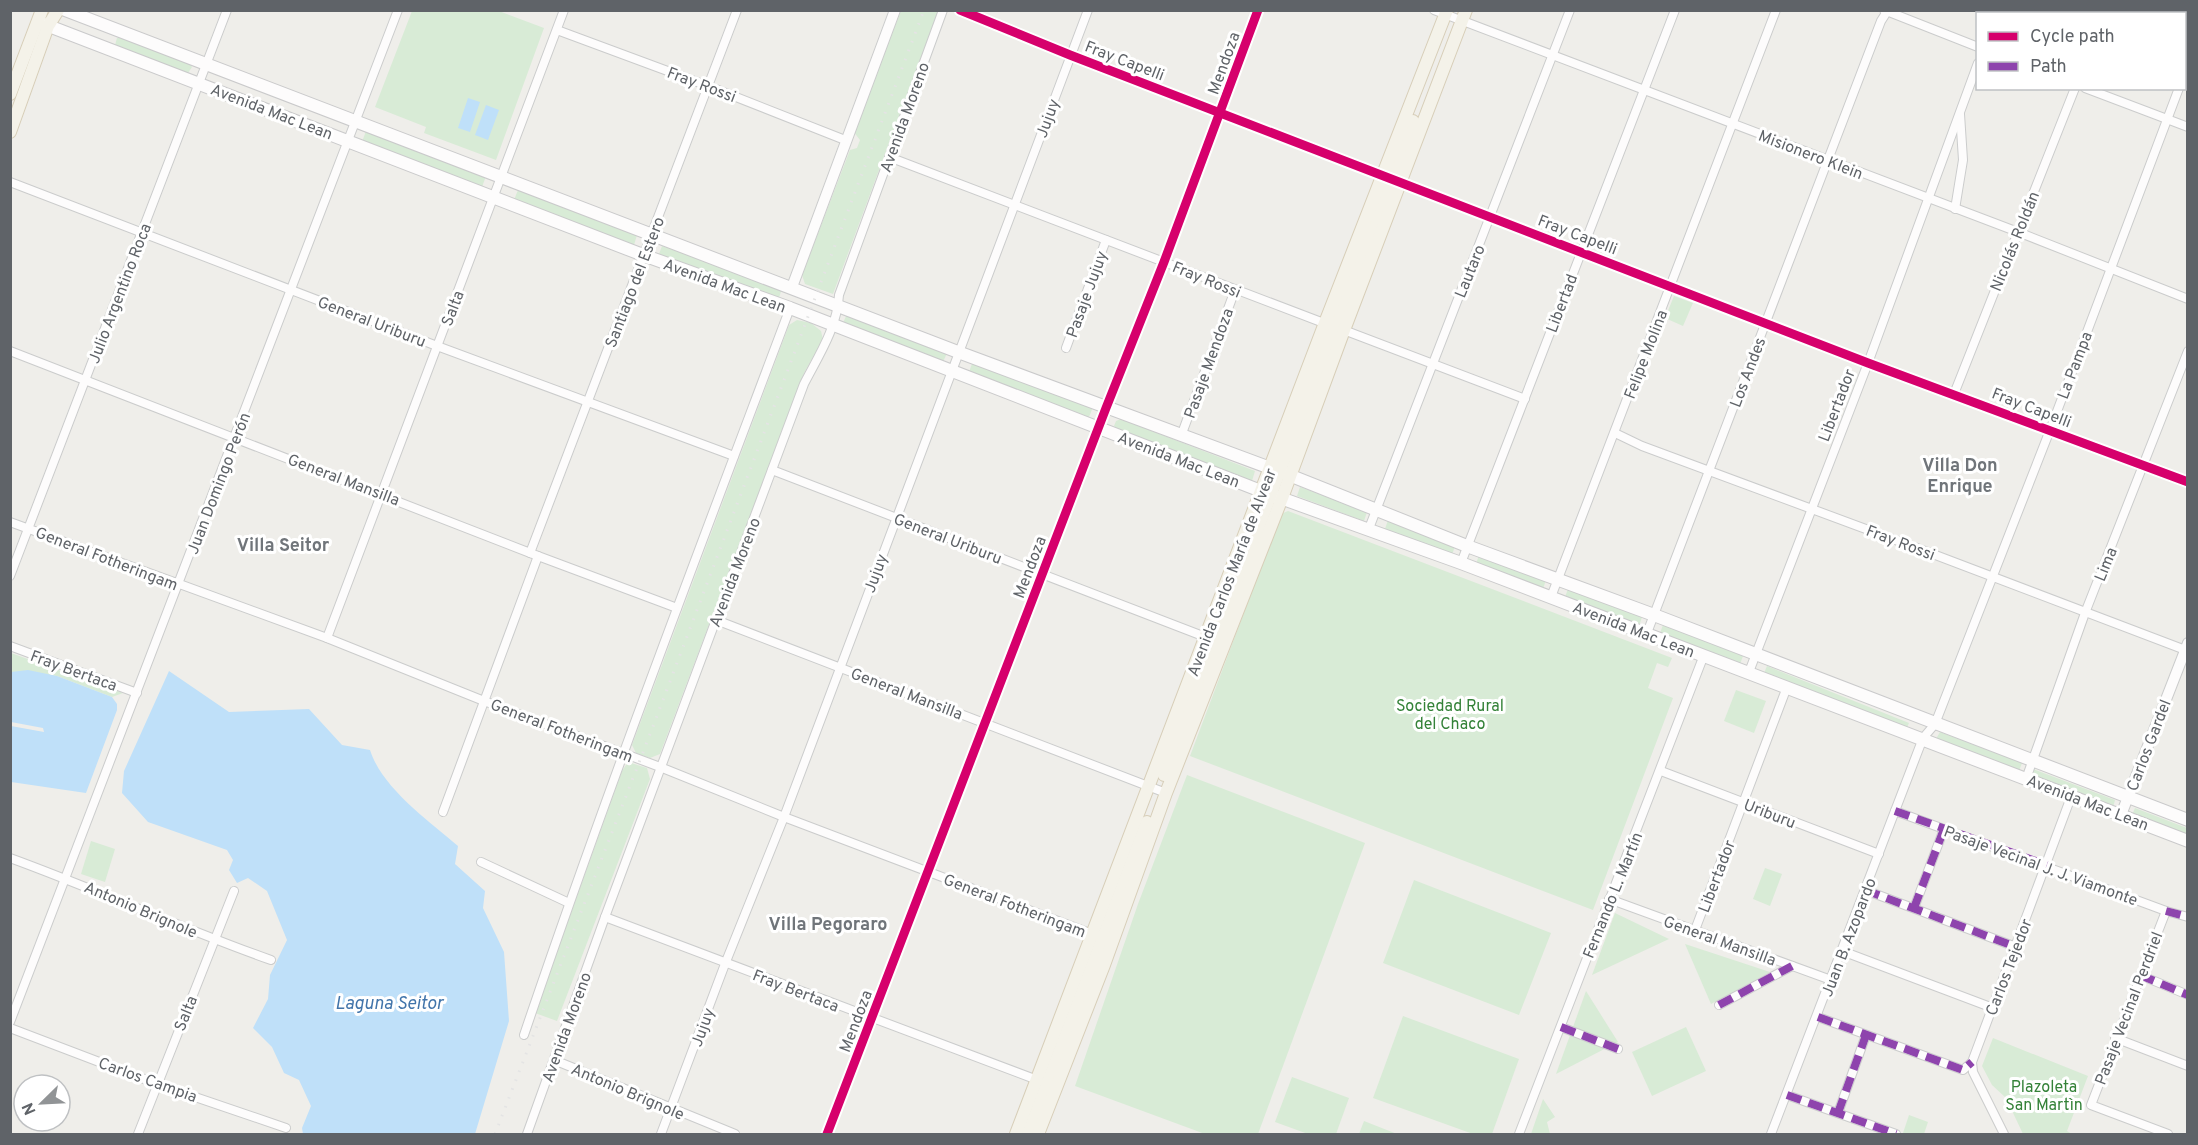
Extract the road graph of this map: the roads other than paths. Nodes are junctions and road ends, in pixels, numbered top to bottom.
1 (58, 10) edge
2 (65, 10) edge
3 (227, 10) edge
4 (398, 10) edge
5 (564, 10) edge
6 (737, 10) edge
7 (895, 10) edge
8 (943, 10) edge
9 (960, 10) edge
10 (1088, 10) edge
11 (1258, 10) edge
12 (1570, 10) edge
13 (1675, 10) edge
14 (1776, 10) edge
15 (1887, 11) edge
16 (1452, 14) edge
17 (43, 19) edge
18 (88, 19) junction
19 (116, 30) junction
20 (557, 30) junction
21 (81, 38) junction
22 (1976, 47) edge
23 (109, 49) junction
24 (1070, 55) junction
25 (1552, 57) junction
26 (206, 65) junction
27 (1976, 66) edge
28 (200, 83) junction
29 (708, 86) junction
30 (1644, 90) junction
31 (2074, 90) edge
32 (2090, 90) edge
33 (2178, 90) edge
34 (10, 94) edge
35 (1960, 109) junction
36 (1221, 113) junction
37 (2167, 120) junction
38 (356, 122) junction
39 (1733, 124) junction
40 (2187, 128) edge
41 (10, 132) edge
42 (349, 140) junction
43 (845, 140) junction
44 (889, 157) junction
45 (1830, 160) junction
46 (501, 178) junction
47 (1392, 178) junction
48 (10, 182) edge
49 (494, 198) junction
50 (1928, 198) junction
51 (1015, 205) junction
52 (1955, 209) junction
53 (1490, 216) junction
54 (2018, 232) junction
55 (142, 233) junction
56 (651, 235) junction
57 (1106, 240) junction
58 (1581, 251) junction
59 (643, 255) junction
60 (1164, 262) junction
61 (2111, 268) junction
62 (1671, 285) junction
63 (792, 287) junction
64 (1235, 290) junction
65 (291, 291) junction
66 (2187, 299) edge
67 (839, 305) junction
68 (790, 308) junction
69 (1766, 322) junction
70 (833, 327) junction
71 (1334, 327) junction
72 (437, 346) junction
73 (1066, 348) dead end
74 (10, 351) edge
75 (2187, 351) edge
76 (958, 352) junction
77 (1868, 363) junction
78 (1431, 364) junction
79 (951, 372) junction
80 (86, 380) junction
81 (1954, 394) junction
82 (1525, 399) junction
83 (588, 402) junction
84 (1106, 408) junction
85 (1099, 428) junction
86 (2050, 430) junction
87 (1616, 433) junction
88 (1181, 436) junction
89 (235, 437) junction
90 (734, 456) junction
91 (2144, 465) junction
92 (772, 470) junction
93 (1710, 470) junction
94 (1280, 472) junction
95 (2187, 482) edge
96 (380, 494) junction
97 (1272, 494) junction
98 (1813, 508) junction
99 (1376, 511) junction
100 (895, 518) junction
101 (10, 522) edge
102 (29, 529) junction
103 (1368, 531) junction
104 (1467, 546) junction
105 (534, 554) junction
106 (1461, 563) junction
107 (1042, 575) junction
108 (10, 576) edge
109 (1993, 577) junction
110 (1559, 578) junction
111 (178, 585) junction
112 (1551, 597) junction
113 (677, 608) junction
114 (2085, 613) junction
115 (1654, 615) junction
116 (716, 620) junction
117 (1647, 633) junction
118 (327, 638) junction
119 (1215, 641) junction
120 (10, 646) edge
121 (2187, 648) edge
122 (1755, 654) junction
123 (1704, 655) junction
124 (840, 667) junction
125 (1749, 672) junction
126 (1787, 687) junction
127 (137, 693) junction
128 (484, 701) junction
129 (986, 724) junction
130 (1935, 724) junction
131 (1923, 738) junction
132 (623, 753) junction
133 (2032, 761) junction
134 (660, 767) junction
135 (1661, 771) junction
136 (2026, 779) junction
137 (1158, 790) junction
138 (2071, 797) junction
139 (2128, 798) junction
140 (1743, 803) junction
141 (1895, 811) junction
142 (443, 812) dead end
143 (2121, 815) junction
144 (784, 817) junction
145 (2187, 820) edge
146 (1944, 829) junction
147 (2187, 841) edge
148 (1879, 854) junction
149 (10, 858) edge
150 (481, 862) dead end
151 (2047, 865) junction
152 (929, 872) junction
153 (65, 878) junction
154 (1865, 890) junction
155 (234, 891) dead end
156 (1609, 899) junction
157 (569, 903) junction
158 (1914, 908) junction
159 (2166, 911) junction
160 (605, 917) junction
161 (2187, 917) edge
162 (1695, 930) junction
163 (1103, 938) junction
164 (214, 940) junction
165 (2016, 947) junction
166 (1842, 951) junction
167 (271, 960) dead end
168 (725, 964) junction
169 (1792, 966) junction
170 (2140, 975) junction
171 (1831, 980) junction
172 (2187, 995) edge
173 (1719, 1005) dead end
174 (1993, 1008) junction
175 (1818, 1017) junction
176 (872, 1019) junction
177 (10, 1022) edge
178 (1561, 1027) junction
179 (10, 1028) edge
180 (524, 1035) dead end
181 (1866, 1035) junction
182 (2115, 1038) junction
183 (1618, 1049) dead end
184 (555, 1060) junction
185 (1972, 1062) junction
186 (2187, 1066) edge
187 (1047, 1083) junction
188 (157, 1084) junction
189 (1788, 1095) junction
190 (671, 1109) junction
191 (1838, 1113) junction
192 (286, 1128) dead end
193 (138, 1134) edge
194 (527, 1134) edge
195 (661, 1134) edge
196 (735, 1134) edge
197 (827, 1134) edge
198 (1016, 1134) edge
199 (1028, 1134) edge
200 (1038, 1134) edge
201 (1519, 1134) edge
202 (1771, 1134) edge
203 (1896, 1134) edge
204 (2004, 1134) edge
205 (2168, 1134) edge

1 - 17 main road
2 - 18 main road, Avenida Mac Lean
3 - 26 street, Julio Argentino Roca
4 - 38 street, Juan Domingo Perón
5 - 20 street, Salta
6 - 29 street, Santiago del Estero
7 - 43 street
8 - 44 street, Avenida Moreno
9 - 24 street, Fray Capelli
10 - 24 street, Jujuy
11 - 36 street, Mendoza
12 - 25 street, Lautaro
13 - 30 street, Libertad
14 - 39 street, Felipe Molina
15 - 22 street
15 - 45 street, Los Andes
16 - 25 street, Misionero Klein
16 - 47 main road, Avenida Carlos María de Alvear
17 - 21 main road, Avenida Mac Lean
17 - 34 main road
17 - 41 main road
18 - 19 main road, Avenida Mac Lean
18 - 21 main road
19 - 23 main road
19 - 26 main road, Avenida Mac Lean
20 - 29 street, Fray Rossi
20 - 46 street, Salta
21 - 23 main road, Avenida Mac Lean
23 - 28 main road, Avenida Mac Lean
24 - 36 street, Fray Capelli
24 - 51 street, Jujuy
25 - 30 street, Misionero Klein
25 - 53 street, Lautaro
26 - 28 street, Julio Argentino Roca
26 - 38 main road, Avenida Mac Lean
27 - 35 street, Libertador
28 - 42 main road, Avenida Mac Lean
28 - 55 street, Julio Argentino Roca
29 - 43 street, Fray Rossi
29 - 56 street, Santiago del Estero
30 - 39 street, Misionero Klein
30 - 58 street, Libertad
31 - 54 street, Nicolás Roldán
32 - 37 street
33 - 37 street, La Pampa
35 - 50 street, Libertador
35 - 52 street, Libertador
36 - 47 street, Fray Capelli
36 - 60 street, Mendoza
37 - 40 street
37 - 61 street, La Pampa
38 - 42 street, Juan Domingo Perón
38 - 46 main road, Avenida Mac Lean
39 - 45 street, Misionero Klein
39 - 62 street, Felipe Molina
42 - 49 main road, Avenida Mac Lean
42 - 65 street, Juan Domingo Perón
43 - 63 street
44 - 51 street, Fray Rossi
44 - 67 street, Avenida Moreno
45 - 50 street, Misionero Klein
45 - 69 street, Los Andes
46 - 49 street, Salta
46 - 56 main road, Avenida Mac Lean
47 - 53 street, Fray Capelli
47 - 71 main road, Avenida Carlos María de Alvear
48 - 55 street, General Uriburu
49 - 59 main road, Avenida Mac Lean
49 - 72 street, Salta
50 - 52 street, Misionero Klein
50 - 77 street, Libertador
51 - 57 street, Fray Rossi
51 - 76 street, Jujuy
52 - 54 street, Misionero Klein
53 - 58 street, Fray Capelli
53 - 78 street, Lautaro
54 - 61 street, Misionero Klein
54 - 81 street, Nicolás Roldán
55 - 65 street, General Uriburu
55 - 80 street, Julio Argentino Roca
56 - 59 street, Santiago del Estero
56 - 63 main road, Avenida Mac Lean
57 - 60 street, Fray Rossi
57 - 73 street, Pasaje Jujuy
58 - 62 street, Fray Capelli
58 - 82 street, Libertad
59 - 68 main road, Avenida Mac Lean
59 - 83 street, Santiago del Estero
60 - 64 street, Fray Rossi
60 - 84 street, Mendoza
61 - 66 street, Misionero Klein
61 - 86 street, La Pampa
62 - 69 street, Fray Capelli
62 - 87 street, Felipe Molina
63 - 67 main road, Avenida Mac Lean
63 - 68 main road
64 - 71 street, Fray Rossi
64 - 88 street, Pasaje Mendoza
65 - 72 street, General Uriburu
65 - 89 street, Juan Domingo Perón
67 - 70 street, Avenida Moreno
67 - 76 main road, Avenida Mac Lean
68 - 70 main road, Avenida Mac Lean
68 - 90 street
69 - 77 street, Fray Capelli
69 - 93 street, Los Andes
70 - 79 main road, Avenida Mac Lean
70 - 92 street, Avenida Moreno
71 - 78 street, Fray Rossi
71 - 94 main road, Avenida Carlos María de Alvear
72 - 83 street, General Uriburu
72 - 96 street, Salta
74 - 80 street, General Mansilla
75 - 91 street, Lima
76 - 79 street, Jujuy
76 - 84 main road, Avenida Mac Lean
77 - 81 street, Fray Capelli
77 - 98 street, Libertador
78 - 82 street, Fray Rossi
78 - 99 street, Lautaro
79 - 85 main road, Avenida Mac Lean
79 - 100 street, Jujuy
80 - 89 street, General Mansilla
80 - 102 street, Julio Argentino Roca
81 - 86 street, Fray Capelli
82 - 104 street, Libertad
83 - 90 street, General Uriburu
83 - 105 street, Santiago del Estero
84 - 85 street, Mendoza
84 - 88 main road, Avenida Mac Lean
85 - 97 main road, Avenida Mac Lean
85 - 107 street, Mendoza
86 - 91 street, Fray Capelli
86 - 109 street, La Pampa
87 - 93 street, Fray Rossi
87 - 110 street, Felipe Molina
88 - 94 main road, Avenida Mac Lean
89 - 96 street, General Mansilla
89 - 111 street, Juan Domingo Perón
90 - 113 street
91 - 95 street, Fray Capelli
91 - 114 street, Lima
92 - 100 street, General Uriburu
92 - 116 street, Avenida Moreno
93 - 98 street, Fray Rossi
93 - 115 street, Los Andes
94 - 97 main road, Avenida Carlos María de Alvear
94 - 99 main road, Avenida Mac Lean
96 - 105 street, General Mansilla
96 - 118 street, Salta
97 - 103 main road, Avenida Mac Lean
97 - 119 main road, Avenida Carlos María de Alvear
98 - 109 street, Fray Rossi
98 - 122 street, Libertador
99 - 103 street, Lautaro
99 - 104 main road, Avenida Mac Lean
100 - 107 street, General Uriburu
100 - 124 street, Jujuy
101 - 102 street, General Fotheringam
102 - 108 street, Julio Argentino Roca
102 - 111 street, General Fotheringam
103 - 106 main road, Avenida Mac Lean
104 - 106 street, Libertad
104 - 110 main road, Avenida Mac Lean
105 - 113 street, General Mansilla
105 - 128 street, Santiago del Estero
106 - 112 main road, Avenida Mac Lean
107 - 119 street, General Uriburu
107 - 129 street, Mendoza
109 - 114 street, Fray Rossi
109 - 130 street, La Pampa
110 - 112 street, Felipe Molina
110 - 115 main road, Avenida Mac Lean
111 - 118 street, General Fotheringam
111 - 127 street, Juan Domingo Perón
112 - 117 main road, Avenida Mac Lean
113 - 132 street
114 - 121 street, Fray Rossi
114 - 133 street, Lima
115 - 117 street, Los Andes
115 - 122 main road, Avenida Mac Lean
116 - 124 street, General Mansilla
116 - 134 street, Avenida Moreno
117 - 123 main road, Avenida Mac Lean
118 - 128 street, General Fotheringam
119 - 137 main road, Avenida Carlos María de Alvear
119 - 137 main road, Avenida Carlos María de Alvear
120 - 127 street, Fray Bertaca
121 - 139 street, Carlos Gardel
122 - 125 street, Libertador
122 - 130 main road, Avenida Mac Lean
123 - 125 main road, Avenida Mac Lean
123 - 135 street, Fernando L. Martín
124 - 129 street, General Mansilla
124 - 144 street, Jujuy
125 - 126 main road, Avenida Mac Lean
126 - 131 main road, Avenida Mac Lean
126 - 140 street, Libertador
127 - 153 street, Juan Domingo Perón
128 - 132 street, General Fotheringam
128 - 142 street, Santiago del Estero
129 - 137 street, General Mansilla
129 - 152 street, Mendoza
130 - 131 street, La Pampa
130 - 133 main road, Avenida Mac Lean
131 - 136 main road, Avenida Mac Lean
131 - 141 street, Juan B. Azopardo
132 - 134 street, General Fotheringam
132 - 157 street
133 - 136 street, Lima
133 - 139 main road, Avenida Mac Lean
134 - 144 street, General Fotheringam
134 - 160 street, Avenida Moreno
135 - 140 street, Uriburu
135 - 156 street, Fernando L. Martín
136 - 138 main road, Avenida Mac Lean
137 - 163 main road, Avenida Carlos María de Alvear
137 - 163 main road, Avenida Carlos María de Alvear
138 - 143 main road, Avenida Mac Lean
138 - 151 street, Carlos Tejedor
139 - 143 street, Carlos Gardel
139 - 145 main road, Avenida Mac Lean
140 - 148 street, Uriburu
140 - 162 street, Libertador
141 - 146 street, Pasaje Vecinal J. J. Viamonte
141 - 148 street, Juan B. Azopardo
143 - 147 main road, Avenida Mac Lean
144 - 152 street, General Fotheringam
144 - 168 street, Jujuy
146 - 151 street, Pasaje Vecinal J. J. Viamonte
146 - 158 street
148 - 154 street, Juan B. Azopardo
149 - 153 street, Antonio Brignole
150 - 157 street
151 - 159 street, Pasaje Vecinal J. J. Viamonte
151 - 165 street, Carlos Tejedor
152 - 163 street, General Fotheringam
152 - 176 street, Mendoza
153 - 164 street, Antonio Brignole
153 - 177 street, Juan Domingo Perón
154 - 158 street
154 - 166 street, Juan B. Azopardo
155 - 164 street, Salta
156 - 162 street, General Mansilla
156 - 178 street, Fernando L. Martín
157 - 180 street
158 - 165 street
159 - 161 street, Pasaje Vecinal J. J. Viamonte
159 - 170 street, Pasaje Vecinal Perdriel
160 - 168 street, Fray Bertaca
160 - 184 street, Avenida Moreno
162 - 169 street, General Mansilla
163 - 187 main road, Avenida Carlos María de Alvear
163 - 187 main road, Avenida Carlos María de Alvear
164 - 167 street, Antonio Brignole
164 - 188 street, Salta
165 - 174 street, Carlos Tejedor
166 - 171 street, Juan B. Azopardo
166 - 174 street
168 - 176 street, Fray Bertaca
168 - 190 street, Jujuy
169 - 171 street, General Mansilla
169 - 173 street
170 - 172 street
170 - 182 street, Pasaje Vecinal Perdriel
171 - 175 street, Juan B. Azopardo
174 - 185 street, Carlos Tejedor
175 - 181 street
175 - 189 street, Juan B. Azopardo
176 - 187 street, Fray Bertaca
176 - 197 street, Mendoza
178 - 183 street
178 - 201 street, Fernando L. Martín
179 - 188 street, Carlos Campia
181 - 185 street
181 - 191 street
182 - 186 street
182 - 205 street, Pasaje Vecinal Perdriel
184 - 190 street, Antonio Brignole
184 - 194 street, Avenida Moreno
185 - 204 street
187 - 198 main road, Avenida Carlos María de Alvear
187 - 199 main road, Avenida Carlos María de Alvear
187 - 200 main road, Avenida Carlos María de Alvear
188 - 192 street, Carlos Campia
188 - 193 street, Salta
189 - 191 street
189 - 202 street, Juan B. Azopardo
190 - 195 street, Jujuy
190 - 196 street, Antonio Brignole
191 - 203 street

